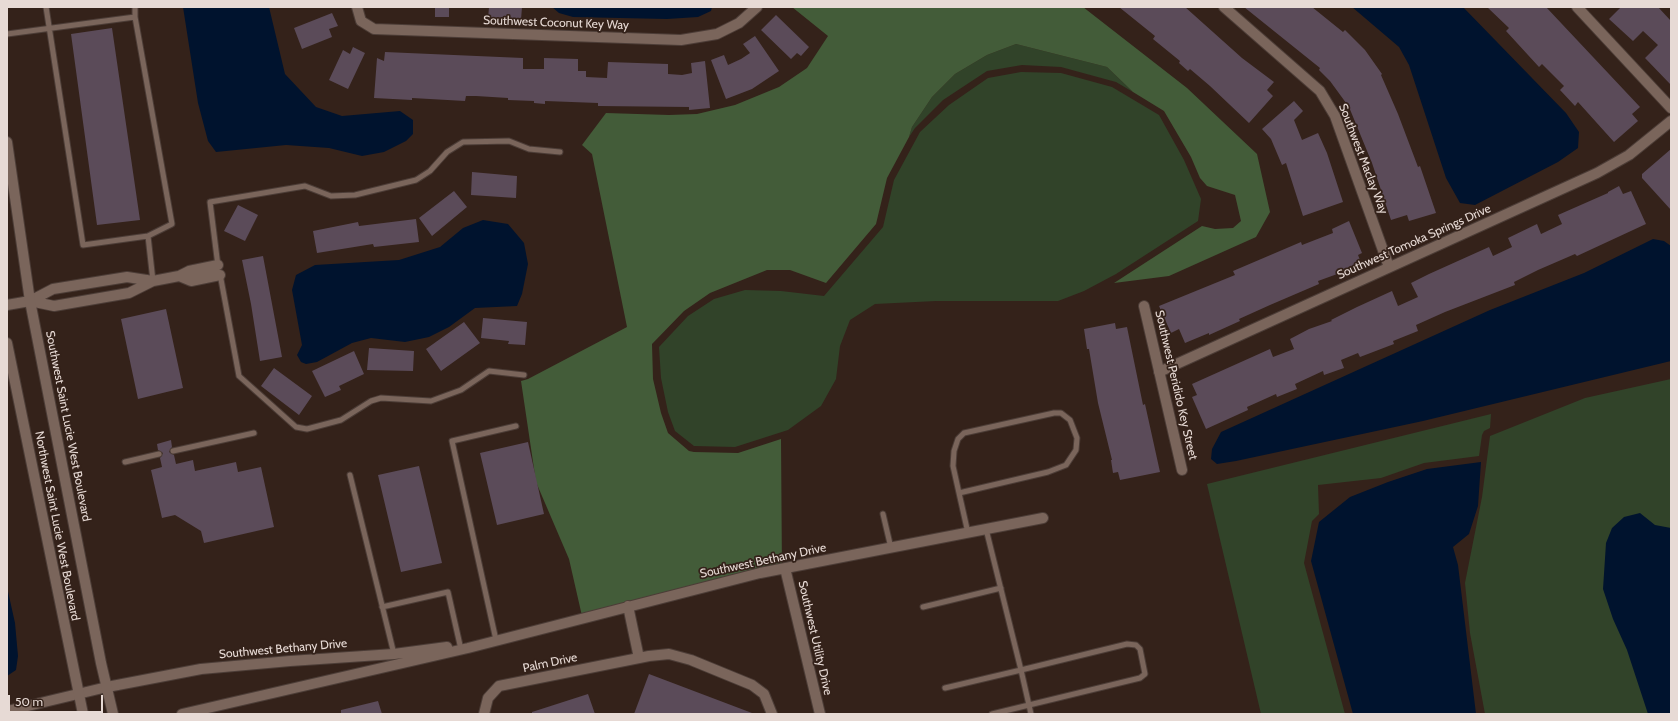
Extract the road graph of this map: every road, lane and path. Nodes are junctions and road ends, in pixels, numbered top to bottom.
1 (46, 7) edge
2 (135, 7) edge
3 (357, 7) edge
4 (757, 7) edge
5 (1224, 7) edge
6 (1577, 7) edge
7 (134, 17) junction
8 (49, 29) junction
9 (7, 34) edge
10 (1671, 108) edge
11 (1671, 121) edge
12 (7, 142) edge
13 (560, 152) dead end
14 (148, 236) junction
15 (218, 265) junction
16 (1389, 267) junction
17 (220, 275) junction
18 (179, 276) junction
19 (153, 281) junction
20 (30, 301) junction
21 (7, 305) edge
22 (1144, 306) dead end
23 (7, 343) edge
24 (1159, 372) junction
25 (524, 375) dead end
26 (516, 426) dead end
27 (254, 433) dead end
28 (173, 451) dead end
29 (159, 454) dead end
30 (125, 462) dead end
31 (1182, 470) dead end
32 (350, 475) dead end
33 (959, 493) junction
34 (883, 514) dead end
35 (1043, 518) dead end
36 (986, 529) junction
37 (968, 533) junction
38 (891, 548) junction
39 (785, 568) junction
40 (1001, 588) junction
41 (628, 606) junction
42 (382, 607) junction
43 (923, 607) dead end
44 (494, 640) junction
45 (460, 645) junction
46 (394, 654) junction
47 (639, 658) junction
48 (1021, 670) junction
49 (107, 687) junction
50 (945, 688) dead end
51 (78, 693) junction
52 (1029, 705) junction
53 (7, 711) edge
54 (82, 714) edge
55 (113, 714) edge
56 (182, 714) edge
57 (484, 714) edge
58 (772, 714) edge
59 (820, 714) edge
60 (992, 714) edge
61 (1031, 714) edge

1 - 8 lane
2 - 7 lane
3 - 4 street, Southwest Coconut Key Way
5 - 16 street, Southwest Maclay Way
6 - 10 street
7 - 8 lane
7 - 14 lane
8 - 9 lane
8 - 14 lane
11 - 16 street, Southwest Tomoka Springs Drive
12 - 20 street, Southwest Saint Lucie West Boulevard
13 - 15 lane
14 - 19 lane
15 - 17 lane
15 - 18 street
16 - 24 street, Southwest Tomoka Springs Drive
17 - 18 street
17 - 25 lane
18 - 19 street
19 - 20 street
19 - 20 street
20 - 21 street
20 - 49 street, Southwest Saint Lucie West Boulevard
22 - 24 street, Southwest Peridido Key Street
23 - 51 street, Northwest Saint Lucie West Boulevard
24 - 31 street, Southwest Peridido Key Street
26 - 44 lane
27 - 28 lane
29 - 30 lane
32 - 42 lane
33 - 33 lane
33 - 37 lane
34 - 38 lane
35 - 36 street, Southwest Bethany Drive
36 - 37 street, Southwest Bethany Drive
36 - 40 lane
37 - 38 street, Southwest Bethany Drive
38 - 39 street, Southwest Bethany Drive
39 - 41 street, Southwest Bethany Drive
39 - 59 street, Southwest Utility Drive
40 - 43 lane
40 - 48 lane
41 - 44 street, Southwest Bethany Drive
41 - 47 street
42 - 45 lane
42 - 46 lane
44 - 45 street, Southwest Bethany Drive
44 - 56 street, Southwest Bethany Drive
45 - 46 street, Southwest Bethany Drive
46 - 49 street, Southwest Bethany Drive
47 - 57 street, Palm Drive
47 - 58 street, Palm Drive
48 - 50 lane
48 - 52 lane
48 - 52 lane
49 - 51 street, Southwest Bethany Drive
49 - 55 street, Southwest Saint Lucie West Boulevard
51 - 53 street, Southwest Bethany Drive
51 - 54 street, Northwest Saint Lucie West Boulevard
52 - 60 lane
52 - 61 lane

